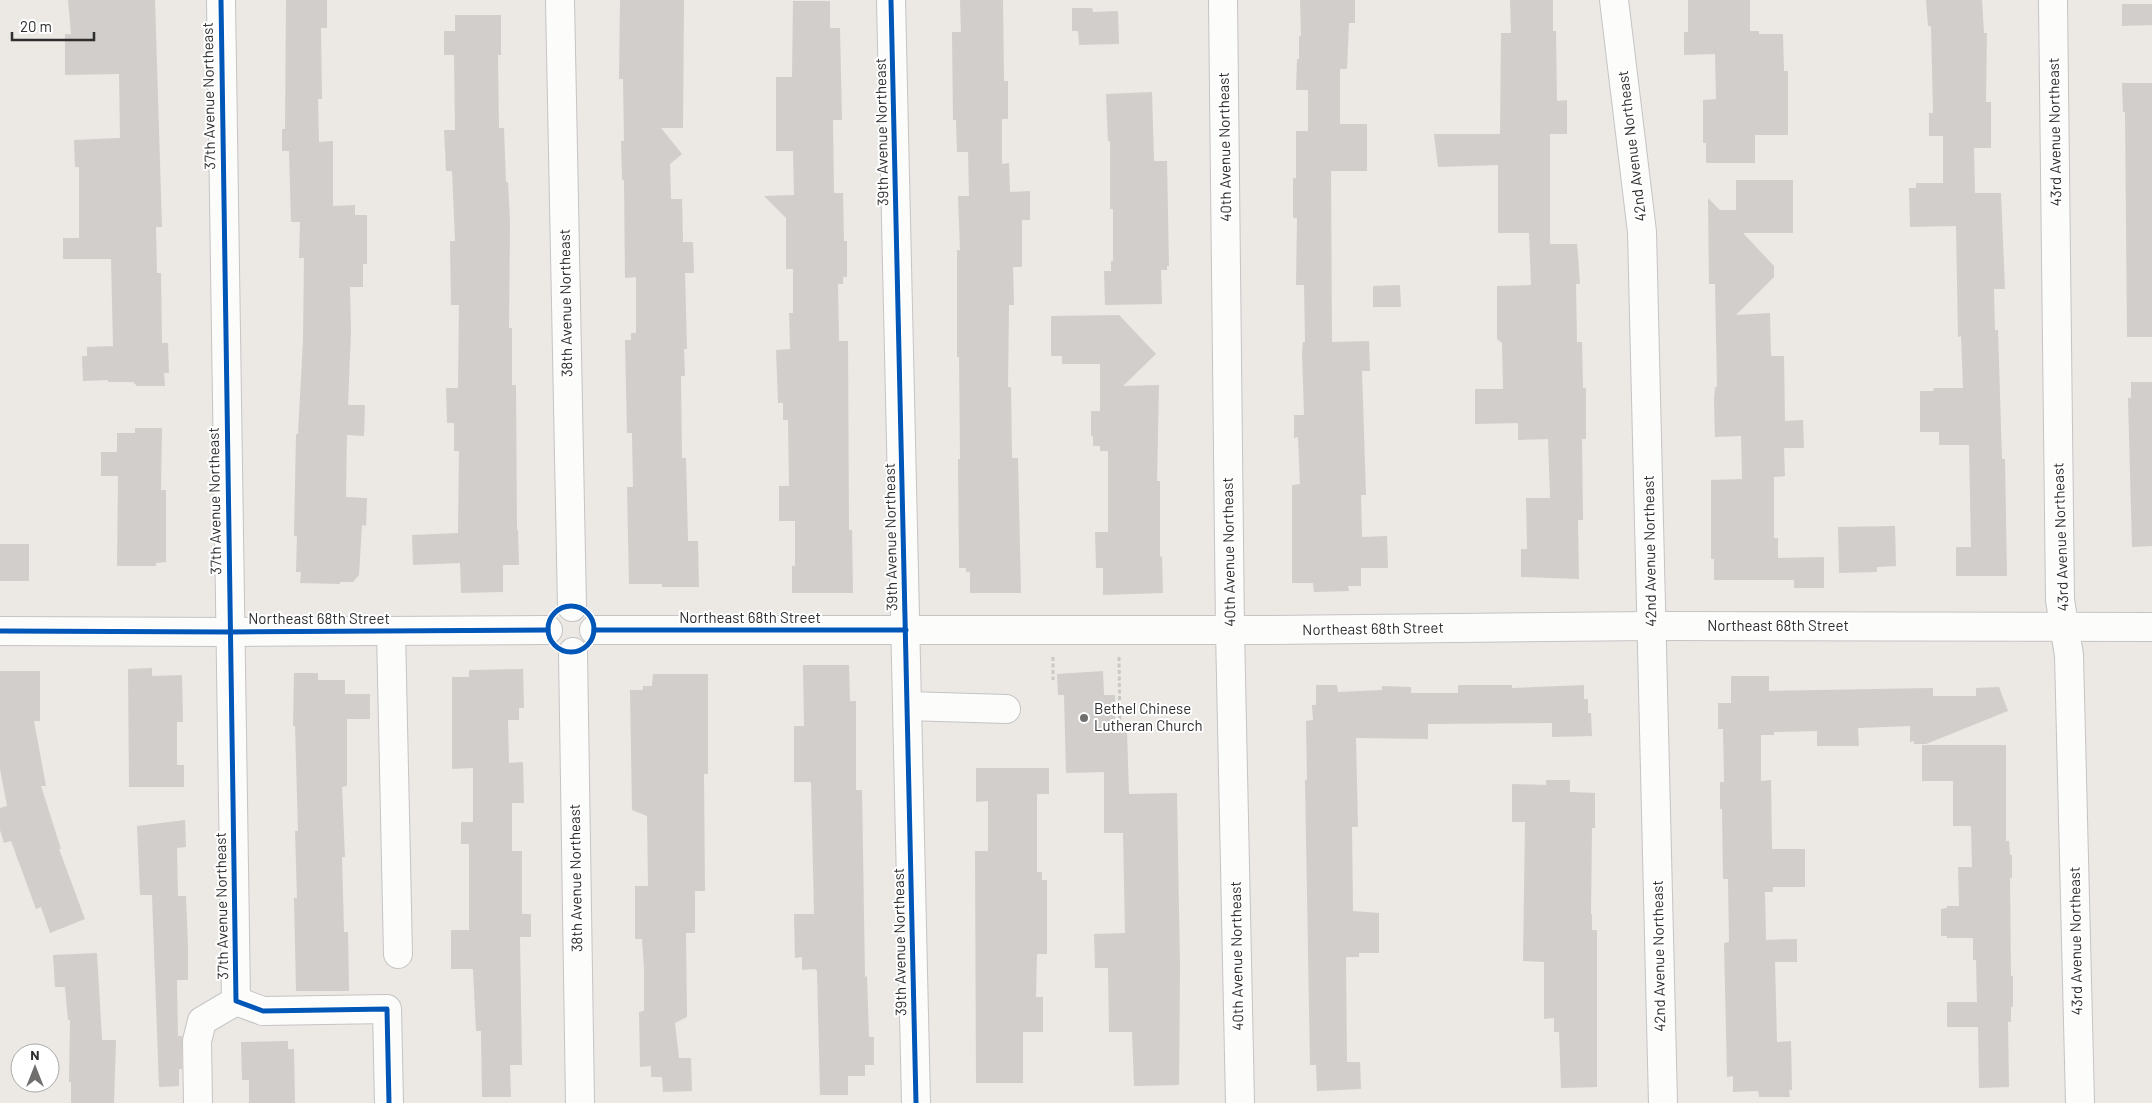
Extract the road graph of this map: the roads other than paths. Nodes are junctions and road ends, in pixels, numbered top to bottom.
1 (220, 0) edge
2 (560, 0) edge
3 (891, 0) edge
4 (1223, 0) edge
5 (1614, 0) edge
6 (2053, 0) edge
7 (572, 606) junction
8 (1652, 626) junction
9 (2064, 626) junction
10 (2152, 627) edge
11 (548, 630) junction
12 (594, 630) junction
13 (906, 630) junction
14 (1230, 630) junction
15 (0, 631) edge
16 (391, 631) junction
17 (230, 632) junction
18 (573, 652) junction
19 (907, 706) junction
20 (1006, 709) dead end
21 (398, 954) dead end
22 (236, 1001) junction
23 (198, 1103) edge
24 (388, 1103) edge
25 (580, 1103) edge
26 (916, 1103) edge
27 (1240, 1103) edge
28 (1663, 1103) edge
29 (2080, 1103) edge

1 - 17 street, 37th Avenue Northeast
2 - 7 street, 38th Avenue Northeast
3 - 13 street, 39th Avenue Northeast
4 - 14 street, 40th Avenue Northeast
5 - 8 street, 42nd Avenue Northeast
6 - 9 street, 43rd Avenue Northeast
7 - 11 street
7 - 12 street
8 - 9 street, Northeast 68th Street
8 - 14 street, Northeast 68th Street
8 - 28 street, 42nd Avenue Northeast
9 - 10 street, Northeast 68th Street
9 - 29 street, 43rd Avenue Northeast
11 - 16 street, Northeast 68th Street
11 - 18 street
12 - 13 street, Northeast 68th Street
12 - 18 street
13 - 14 street, Northeast 68th Street
13 - 19 street, 39th Avenue Northeast
14 - 27 street, 40th Avenue Northeast
15 - 17 street, Northeast 68th Street
16 - 17 street, Northeast 68th Street
16 - 21 street
17 - 22 street, 37th Avenue Northeast
18 - 25 street, 38th Avenue Northeast
19 - 20 street
19 - 26 street, 39th Avenue Northeast
22 - 23 street
22 - 24 street

